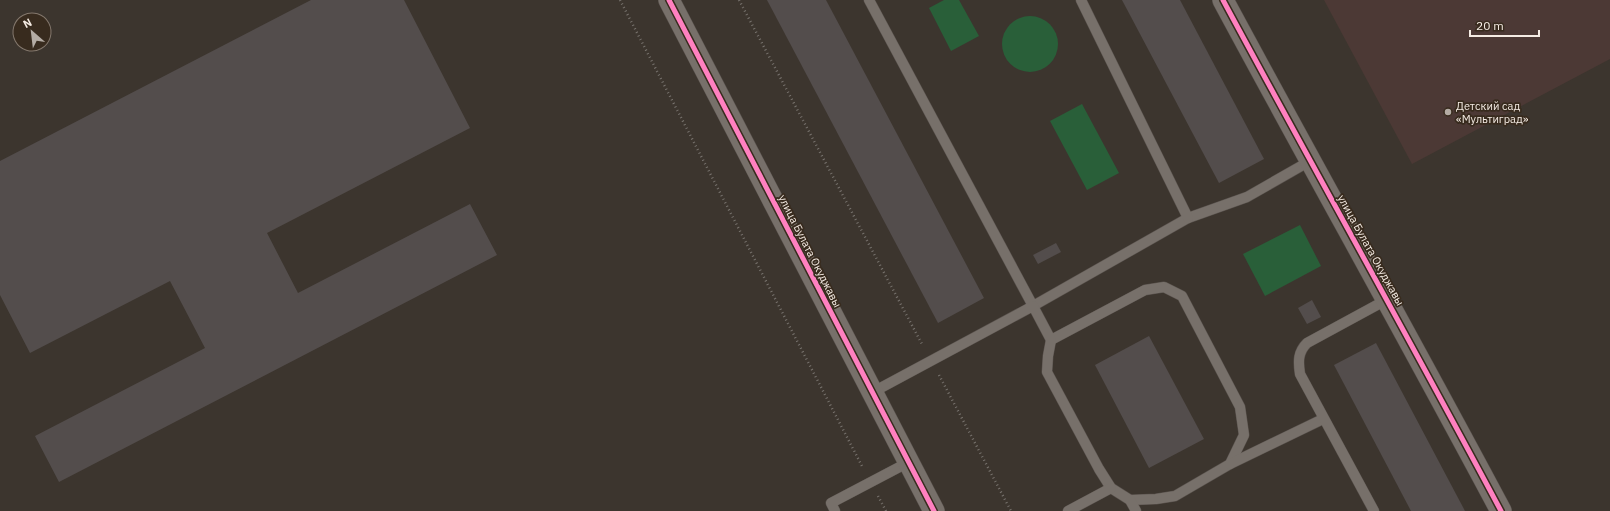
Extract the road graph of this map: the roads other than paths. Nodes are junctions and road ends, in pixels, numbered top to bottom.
1 (668, 0) edge
2 (869, 0) edge
3 (1081, 0) edge
4 (1223, 0) edge
5 (1310, 161) junction
6 (1188, 218) junction
7 (1388, 299) junction
8 (1033, 306) junction
9 (1051, 340) junction
10 (873, 392) junction
11 (1323, 419) junction
12 (909, 462) junction
13 (1230, 464) junction
14 (1111, 488) junction
15 (1130, 500) junction
16 (835, 511) edge
17 (934, 511) edge
18 (1068, 511) edge
19 (1136, 511) edge
20 (1374, 511) edge
21 (1501, 511) edge

1 - 10 street, улица Булата Окуджавы
2 - 8 lane
3 - 6 lane
4 - 5 street, улица Булата Окуджавы
5 - 6 lane
5 - 7 street, улица Булата Окуджавы
6 - 8 lane
7 - 11 lane
7 - 21 street, улица Булата Окуджавы
8 - 9 lane
8 - 10 lane
9 - 13 lane
9 - 14 lane
10 - 12 street, улица Булата Окуджавы
11 - 13 lane
11 - 20 lane
12 - 16 lane
12 - 17 street, улица Булата Окуджавы
13 - 15 lane
14 - 15 lane
14 - 18 lane
15 - 19 lane

